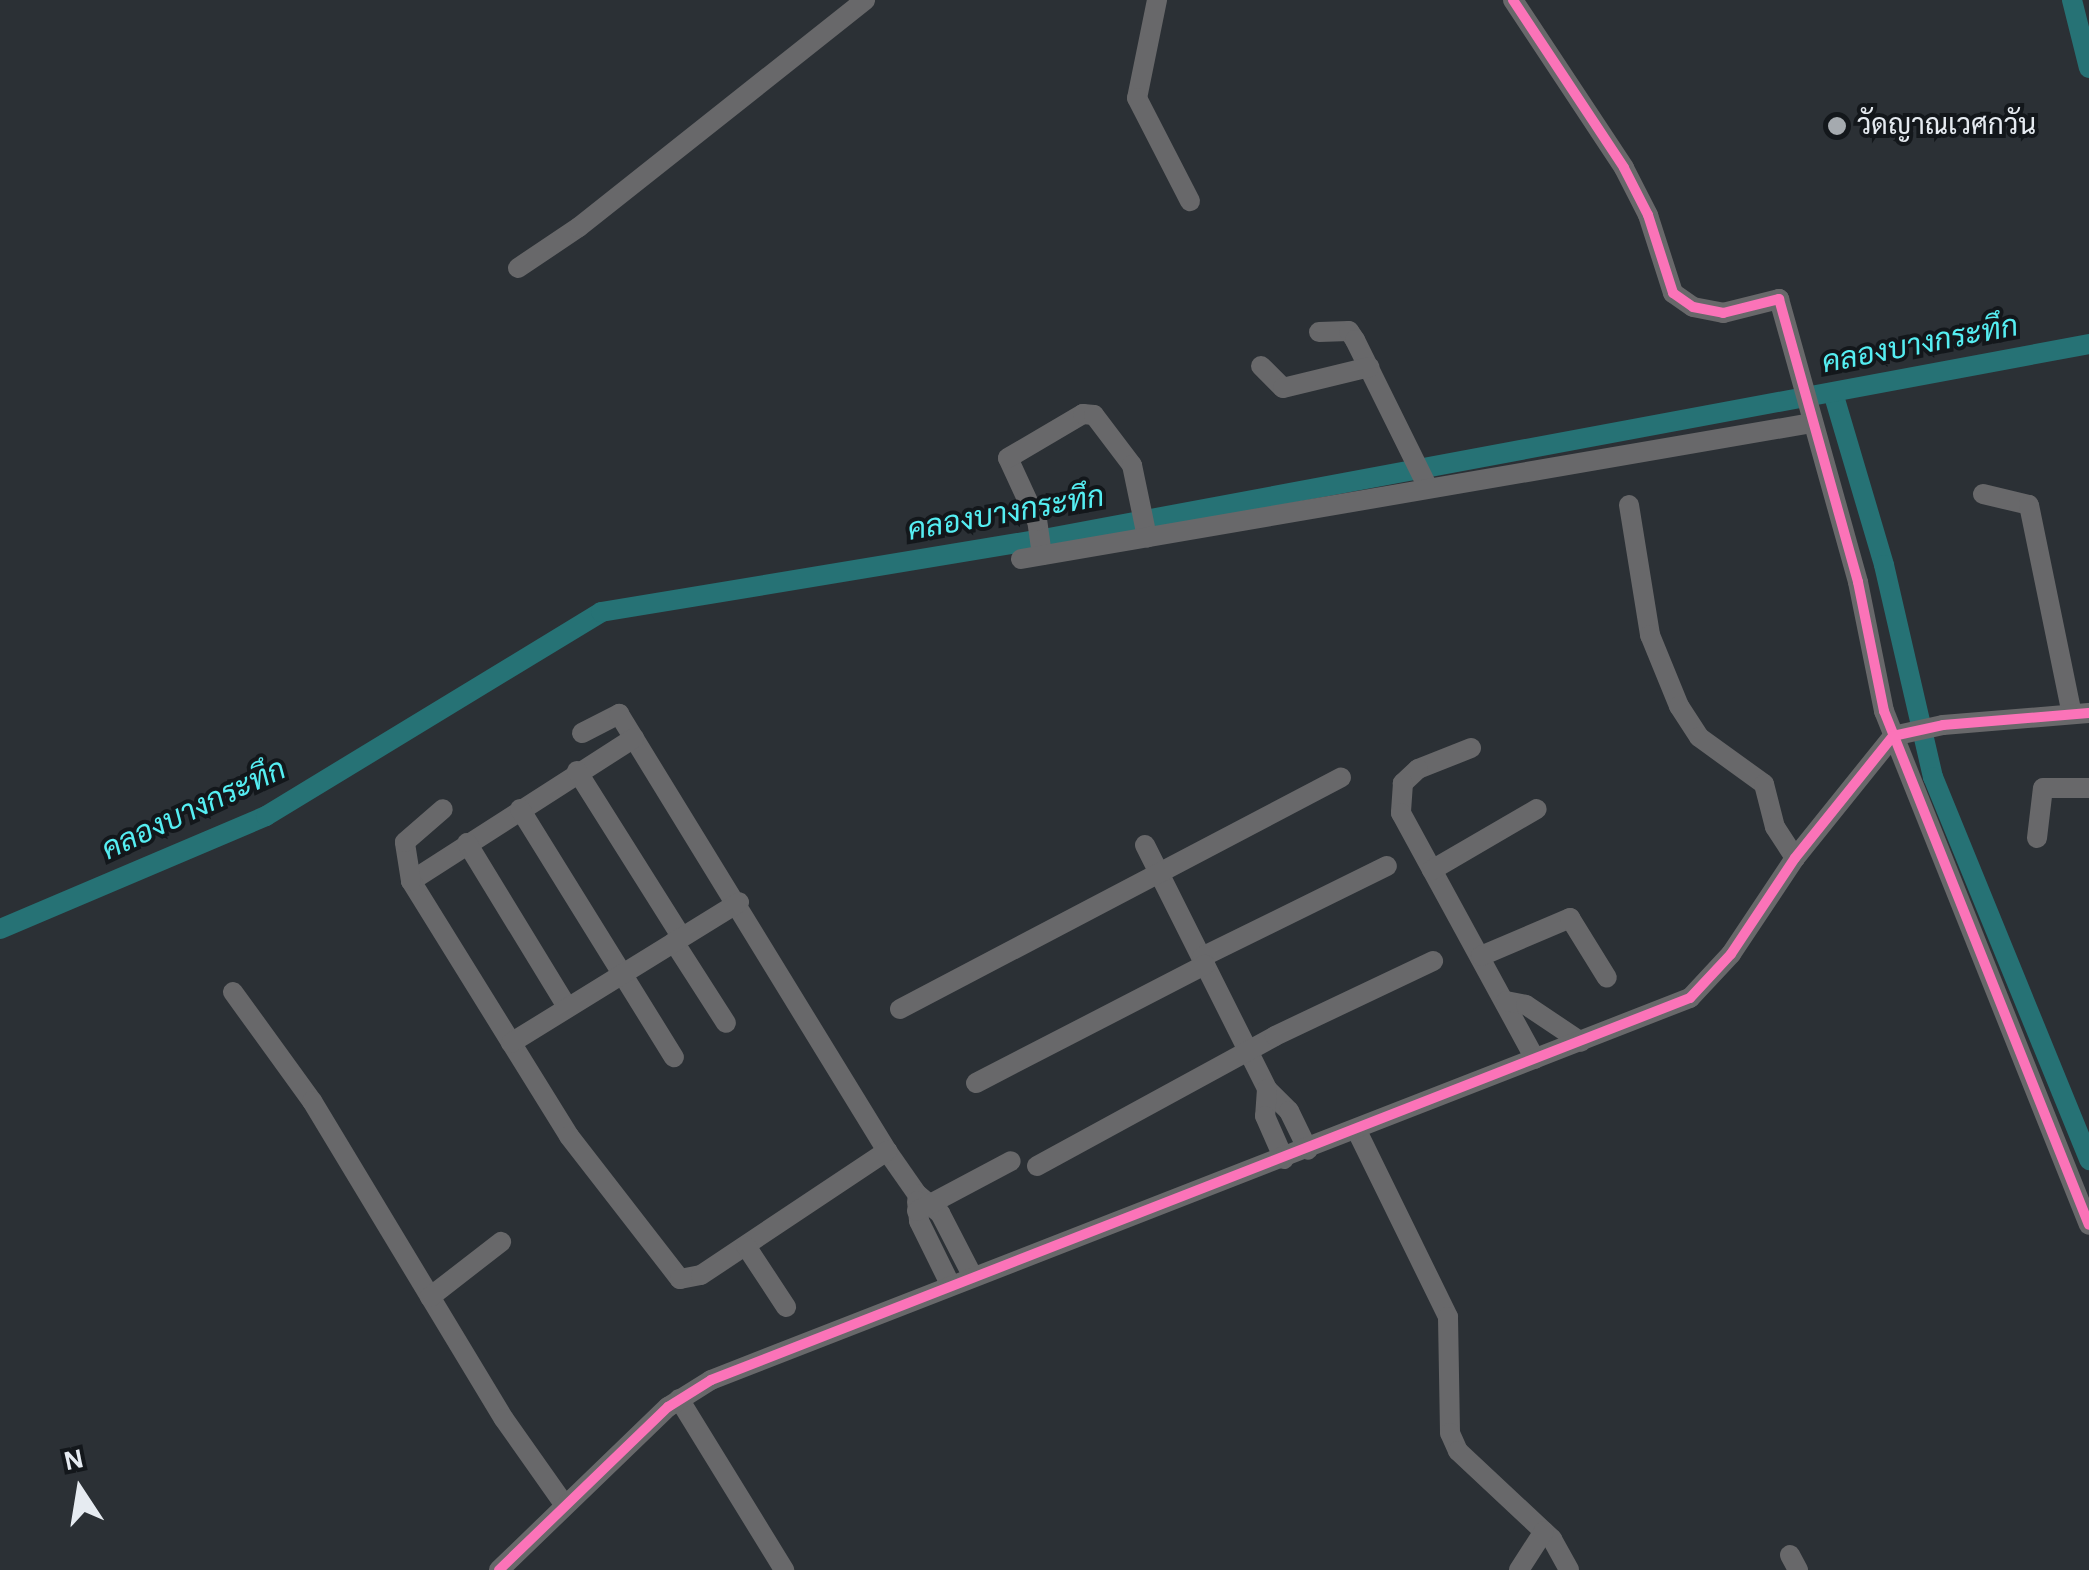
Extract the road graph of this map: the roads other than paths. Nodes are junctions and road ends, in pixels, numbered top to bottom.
1 (865, 0) edge
2 (1157, 0) edge
3 (1513, 0) edge
4 (1190, 201) dead end
5 (518, 268) dead end
6 (1320, 332) dead end
7 (1261, 366) dead end
8 (1370, 366) junction
9 (1810, 416) junction
10 (1425, 481) junction
11 (1982, 494) dead end
12 (1629, 506) dead end
13 (1146, 534) junction
14 (2081, 713) edge
15 (582, 733) dead end
16 (1902, 734) junction
17 (634, 738) junction
18 (1470, 748) dead end
19 (577, 771) junction
20 (1341, 778) dead end
21 (2089, 788) edge
22 (443, 809) dead end
23 (520, 809) junction
24 (1537, 809) dead end
25 (2037, 838) dead end
26 (467, 843) junction
27 (1145, 846) dead end
28 (1795, 858) junction
29 (1387, 866) dead end
30 (1432, 870) junction
31 (1158, 874) junction
32 (411, 881) junction
33 (739, 902) junction
34 (677, 939) junction
35 (1480, 956) junction
36 (1203, 961) junction
37 (1433, 961) dead end
38 (621, 976) junction
39 (1607, 978) dead end
40 (233, 992) dead end
41 (1506, 1001) junction
42 (567, 1007) junction
43 (900, 1009) dead end
44 (726, 1023) dead end
45 (511, 1042) junction
46 (1581, 1042) junction
47 (1250, 1052) junction
48 (674, 1056) dead end
49 (1535, 1059) junction
50 (976, 1084) dead end
51 (1266, 1089) junction
52 (1357, 1131) junction
53 (887, 1150) junction
54 (1308, 1150) junction
55 (1284, 1159) junction
56 (1010, 1161) dead end
57 (1037, 1166) dead end
58 (922, 1203) junction
59 (2089, 1226) edge
60 (501, 1242) dead end
61 (746, 1246) junction
62 (973, 1277) junction
63 (950, 1286) junction
64 (430, 1297) junction
65 (786, 1307) dead end
66 (679, 1399) junction
67 (564, 1504) junction
68 (1544, 1531) junction
69 (499, 1570) edge
70 (784, 1570) edge
71 (1519, 1570) edge
72 (1568, 1570) edge

1 - 5 street
2 - 4 street
3 - 9 street
6 - 8 street
7 - 8 street
8 - 10 street
9 - 10 street
9 - 16 street
10 - 13 street
11 - 14 street
12 - 28 street
13 - 13 street
14 - 16 street
15 - 17 street
16 - 28 street
16 - 59 street
17 - 19 street
17 - 33 street
18 - 30 street
19 - 23 street
19 - 34 street
20 - 31 street
21 - 25 street
22 - 32 street
23 - 26 street
23 - 38 street
24 - 30 street
26 - 32 street
26 - 42 street
27 - 31 street
28 - 46 street
29 - 36 street
30 - 35 street
31 - 36 street
31 - 43 street
32 - 45 street
33 - 34 street
33 - 53 street
34 - 38 street
34 - 44 street
35 - 39 street
35 - 41 street
36 - 47 street
36 - 50 street
37 - 47 street
38 - 42 street
38 - 48 street
40 - 64 street
41 - 46 street
41 - 49 street
42 - 45 street
45 - 61 street
46 - 49 street
47 - 51 street
47 - 57 street
49 - 52 street
51 - 54 street
51 - 55 street
52 - 54 street
52 - 68 street
53 - 58 street
53 - 61 street
54 - 55 street
55 - 62 street
56 - 58 street
58 - 62 street
58 - 63 street
60 - 64 street
61 - 65 street
62 - 63 street
63 - 66 street
64 - 67 street
66 - 67 street
66 - 70 street
67 - 69 street
68 - 71 street
68 - 72 street

